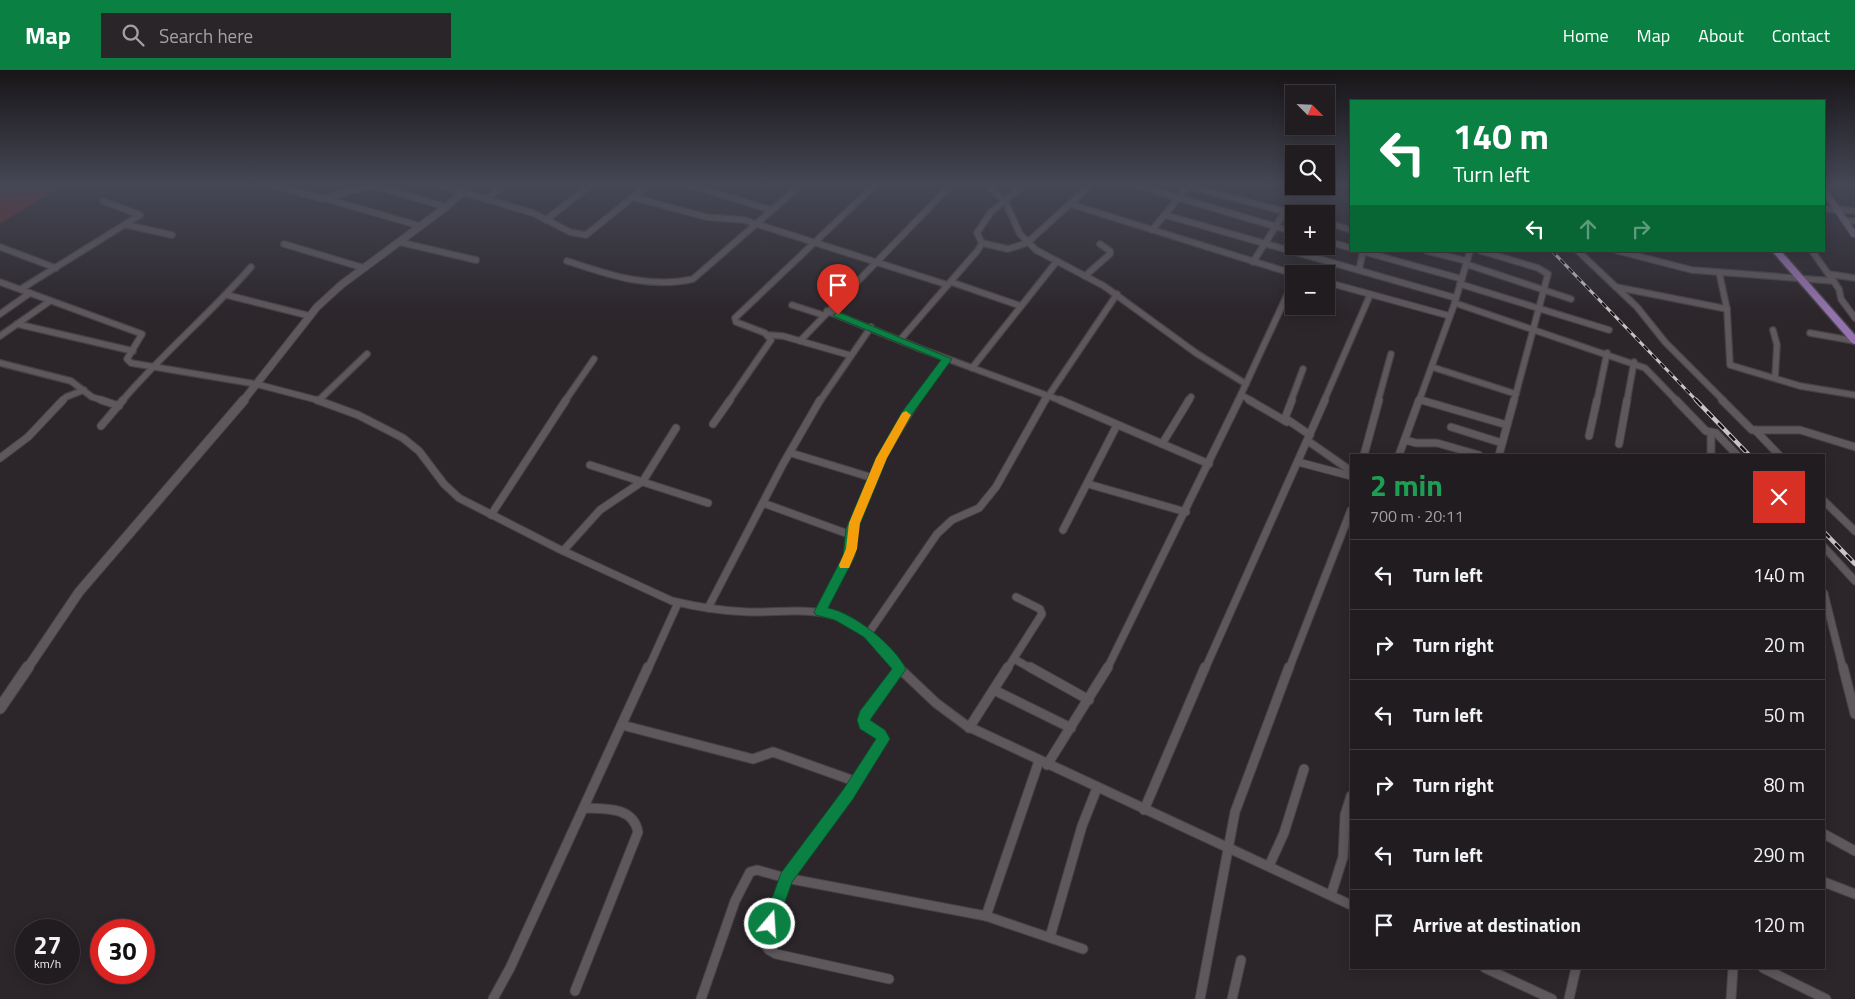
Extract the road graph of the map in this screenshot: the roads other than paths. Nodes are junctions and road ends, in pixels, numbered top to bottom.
1 (123, 227) edge
2 (138, 227) edge
3 (418, 227) edge
4 (559, 227) edge
5 (596, 227) edge
6 (751, 227) edge
7 (767, 227) edge
8 (828, 227) edge
9 (909, 227) edge
10 (980, 227) edge
11 (1017, 227) edge
12 (1044, 227) edge
13 (1144, 227) edge
14 (1154, 227) edge
15 (1209, 227) edge
16 (1275, 227) edge
17 (1152, 230) junction
18 (172, 235) dead end
19 (814, 240) junction
20 (399, 242) junction
21 (982, 243) junction
22 (1027, 243) junction
23 (1265, 243) junction
24 (284, 244) dead end
25 (1100, 244) dead end
26 (1335, 244) edge
27 (0, 247) edge
28 (1350, 248) edge
29 (1363, 252) edge
30 (1366, 252) edge
31 (1430, 252) edge
32 (1470, 252) edge
33 (1484, 252) edge
34 (1579, 252) edge
35 (1622, 252) edge
36 (1777, 252) edge
37 (1813, 252) edge
38 (476, 260) dead end
39 (876, 261) junction
40 (1057, 261) junction
41 (567, 262) dead end
42 (1253, 262) junction
43 (1467, 263) junction
44 (251, 267) dead end
45 (56, 268) junction
46 (364, 268) junction
47 (1359, 270) junction
48 (1285, 271) edge
49 (1719, 272) junction
50 (1829, 274) junction
51 (1086, 276) junction
52 (1855, 278) edge
53 (1800, 280) junction
54 (1461, 281) junction
55 (1834, 281) junction
56 (0, 282) edge
57 (950, 284) junction
58 (1335, 285) edge
59 (1615, 287) junction
60 (21, 290) junction
61 (1544, 290) junction
62 (30, 293) junction
63 (1117, 294) junction
64 (227, 295) junction
65 (1370, 295) junction
66 (1571, 299) dead end
67 (1285, 300) edge
68 (1455, 300) junction
69 (50, 301) junction
70 (792, 305) dead end
71 (1021, 306) junction
72 (1539, 309) junction
73 (1727, 309) junction
74 (825, 313) junction
75 (0, 314) edge
76 (310, 316) junction
77 (1450, 316) junction
78 (1855, 318) edge
79 (17, 324) junction
80 (871, 327) junction
81 (1534, 328) junction
82 (1609, 330) dead end
83 (1773, 330) dead end
84 (1810, 333) dead end
85 (0, 336) edge
86 (769, 336) junction
87 (900, 340) junction
88 (800, 341) junction
89 (1855, 341) edge
90 (133, 351) junction
91 (1607, 353) junction
92 (368, 354) dead end
93 (1391, 354) dead end
94 (849, 355) junction
95 (594, 359) dead end
96 (947, 359) junction
97 (0, 362) edge
98 (1634, 362) junction
99 (151, 367) junction
100 (1432, 367) junction
101 (972, 368) junction
102 (1303, 369) dead end
103 (1774, 378) junction
104 (1246, 384) junction
105 (256, 385) junction
106 (84, 390) junction
107 (1516, 394) junction
108 (1048, 395) junction
109 (1241, 395) junction
110 (1855, 395) edge
111 (1191, 397) dead end
112 (1421, 400) junction
113 (318, 401) junction
114 (119, 406) junction
115 (1288, 422) junction
116 (713, 424) dead end
117 (1117, 425) junction
118 (1507, 425) junction
119 (101, 426) dead end
120 (1451, 427) dead end
121 (676, 428) dead end
122 (1755, 430) junction
123 (1711, 433) junction
124 (1589, 436) dead end
125 (1309, 438) junction
126 (1405, 440) junction
127 (1502, 443) junction
128 (1162, 444) junction
129 (1618, 444) dead end
130 (1855, 447) edge
131 (791, 453) junction
132 (1364, 454) edge
133 (1399, 454) edge
134 (1475, 454) edge
135 (1499, 454) edge
136 (1711, 454) edge
137 (1736, 454) edge
138 (1779, 454) edge
139 (0, 458) edge
140 (1298, 462) junction
141 (1209, 464) junction
142 (590, 465) dead end
143 (1350, 470) edge
144 (1350, 476) edge
145 (873, 478) junction
146 (643, 481) junction
147 (1088, 484) junction
148 (1825, 502) edge
149 (708, 503) dead end
150 (763, 503) junction
151 (1186, 512) junction
152 (1350, 513) edge
153 (491, 515) junction
154 (1853, 529) edge
155 (1063, 530) dead end
156 (851, 535) junction
157 (1825, 548) edge
158 (563, 551) junction
159 (1855, 581) edge
160 (1016, 597) dead end
161 (1825, 597) edge
162 (678, 603) junction
163 (708, 608) junction
164 (820, 612) junction
165 (868, 634) junction
166 (1014, 659) junction
167 (900, 669) junction
168 (994, 690) junction
169 (4, 694) edge
170 (1089, 700) junction
171 (0, 708) edge
172 (1855, 714) edge
173 (622, 725) junction
174 (969, 728) junction
175 (1071, 728) junction
176 (1043, 763) junction
177 (1304, 769) dead end
178 (857, 782) junction
179 (1097, 788) junction
180 (1350, 799) edge
181 (584, 808) junction
182 (1144, 810) junction
183 (1825, 835) edge
184 (1230, 847) junction
185 (1855, 851) edge
186 (1270, 866) junction
187 (786, 878) junction
188 (1825, 882) edge
189 (1855, 894) edge
190 (1331, 895) junction
191 (1350, 904) edge
192 (986, 916) junction
193 (1050, 937) junction
194 (1084, 949) dead end
195 (1241, 960) dead end
196 (1487, 969) edge
197 (1576, 969) edge
198 (1733, 969) edge
199 (1765, 969) edge
200 (889, 979) dead end
201 (575, 991) dead end
202 (493, 999) edge
203 (701, 999) edge
204 (1200, 999) edge
205 (1232, 999) edge
206 (1552, 999) edge
207 (1569, 999) edge
208 (1731, 999) edge
209 (1826, 999) edge

1 - 45 street
2 - 18 street
3 - 20 street
4 - 5 street
6 - 41 street
7 - 19 street
8 - 19 street
9 - 39 street
10 - 21 street
11 - 22 street
12 - 22 street
13 - 17 street
14 - 17 street
15 - 23 street
16 - 23 street
17 - 42 street
19 - 39 street
19 - 86 street
20 - 38 street
20 - 46 street
21 - 22 street
21 - 57 street
22 - 40 street
23 - 42 street
23 - 47 street
24 - 46 street
25 - 51 street
26 - 28 street
27 - 45 street
29 - 47 street
30 - 54 street
31 - 43 street
32 - 43 street
33 - 61 street
34 - 59 street
35 - 49 street
36 - 53 highway
37 - 50 street
39 - 57 street
39 - 74 street
40 - 51 street
40 - 71 street
42 - 48 street
43 - 54 street
43 - 61 street
44 - 64 street
45 - 60 street
46 - 76 street
47 - 68 street
49 - 53 street
49 - 73 street
50 - 52 street
50 - 55 street
51 - 63 street
53 - 55 street
53 - 89 highway
54 - 68 street
54 - 72 street
55 - 78 street
56 - 60 street
57 - 71 street
57 - 87 street
58 - 65 street
59 - 73 street
59 - 122 street
60 - 62 street
61 - 66 street
61 - 72 street
62 - 69 street
62 - 75 street
63 - 104 street
63 - 108 street
64 - 76 street
64 - 99 street
65 - 77 street
65 - 125 street
67 - 104 street
68 - 77 street
68 - 81 street
69 - 79 street
69 - 90 street
70 - 74 street
71 - 101 street
72 - 81 street
72 - 82 street
73 - 103 street
74 - 80 street
74 - 88 street
76 - 105 street
77 - 100 street
79 - 85 street
79 - 90 street
80 - 87 street
80 - 94 street
81 - 91 street
81 - 107 street
83 - 103 street
84 - 89 street
86 - 88 street
86 - 116 street
87 - 96 street
88 - 94 street
90 - 99 street
91 - 98 street
91 - 124 street
92 - 113 street
93 - 132 street
94 - 131 street
95 - 153 street
96 - 101 street
96 - 145 street
97 - 106 street
98 - 123 street
98 - 129 street
99 - 105 street
99 - 114 street
100 - 107 street
100 - 112 street
101 - 108 street
102 - 115 street
103 - 110 street
104 - 109 street
105 - 113 street
105 - 169 street
106 - 114 street
106 - 139 street
107 - 118 street
108 - 117 street
108 - 165 street
109 - 115 street
109 - 141 street
111 - 128 street
112 - 118 street
112 - 126 street
113 - 153 street
114 - 119 street
115 - 125 street
117 - 128 street
117 - 147 street
118 - 127 street
120 - 127 street
121 - 146 street
122 - 130 street
122 - 138 street
123 - 136 street
123 - 137 street
125 - 140 street
125 - 143 street
126 - 133 street
126 - 134 street
127 - 135 street
128 - 141 street
131 - 145 street
131 - 150 street
140 - 144 street
140 - 182 street
141 - 151 street
142 - 146 street
145 - 156 street
146 - 149 street
146 - 158 street
147 - 151 street
147 - 155 street
148 - 154 street
150 - 156 street
150 - 163 street
151 - 170 street
152 - 184 street
153 - 158 street
156 - 164 street
157 - 159 street
158 - 162 street
160 - 166 street
161 - 172 street
162 - 163 street
162 - 173 street
163 - 164 street
164 - 165 street
165 - 167 street
166 - 168 street
166 - 170 street
167 - 174 street
167 - 178 street
168 - 174 street
168 - 175 street
169 - 171 street
170 - 175 street
173 - 178 street
173 - 181 street
174 - 176 street
175 - 176 street
176 - 179 street
176 - 192 street
177 - 186 street
178 - 187 street
179 - 182 street
179 - 193 street
180 - 190 street
181 - 201 street
181 - 202 street
182 - 184 street
183 - 185 street
184 - 186 street
184 - 204 street
186 - 190 street
187 - 192 street
187 - 200 street
187 - 203 street
188 - 189 street
190 - 191 street
192 - 193 street
193 - 194 street
195 - 205 street
196 - 206 street
197 - 207 street
198 - 208 street
199 - 209 street

